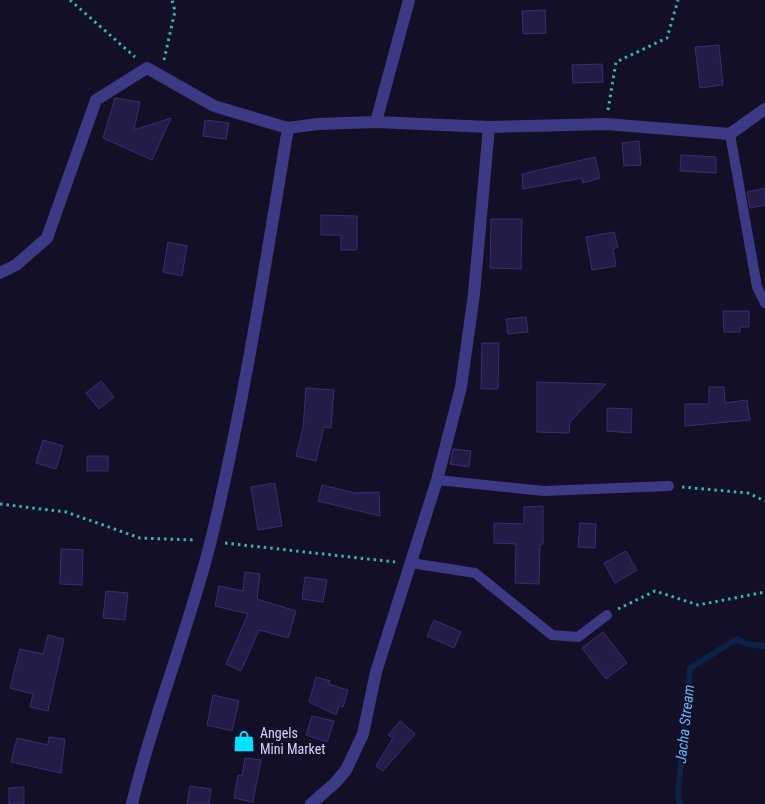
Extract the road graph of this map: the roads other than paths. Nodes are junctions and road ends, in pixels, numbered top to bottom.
1 (409, 0) edge
2 (765, 109) edge
3 (376, 122) junction
4 (288, 128) junction
5 (489, 128) junction
6 (730, 134) junction
7 (0, 273) edge
8 (765, 303) edge
9 (437, 480) junction
10 (670, 486) road end
11 (411, 564) junction
12 (607, 615) road end
13 (132, 804) edge
14 (311, 804) edge

1 - 3 street
2 - 6 street
3 - 4 street
3 - 5 street
4 - 7 street
4 - 13 street
5 - 6 street
5 - 9 street
6 - 8 lane
9 - 10 lane
9 - 11 street
11 - 12 lane
11 - 14 street

